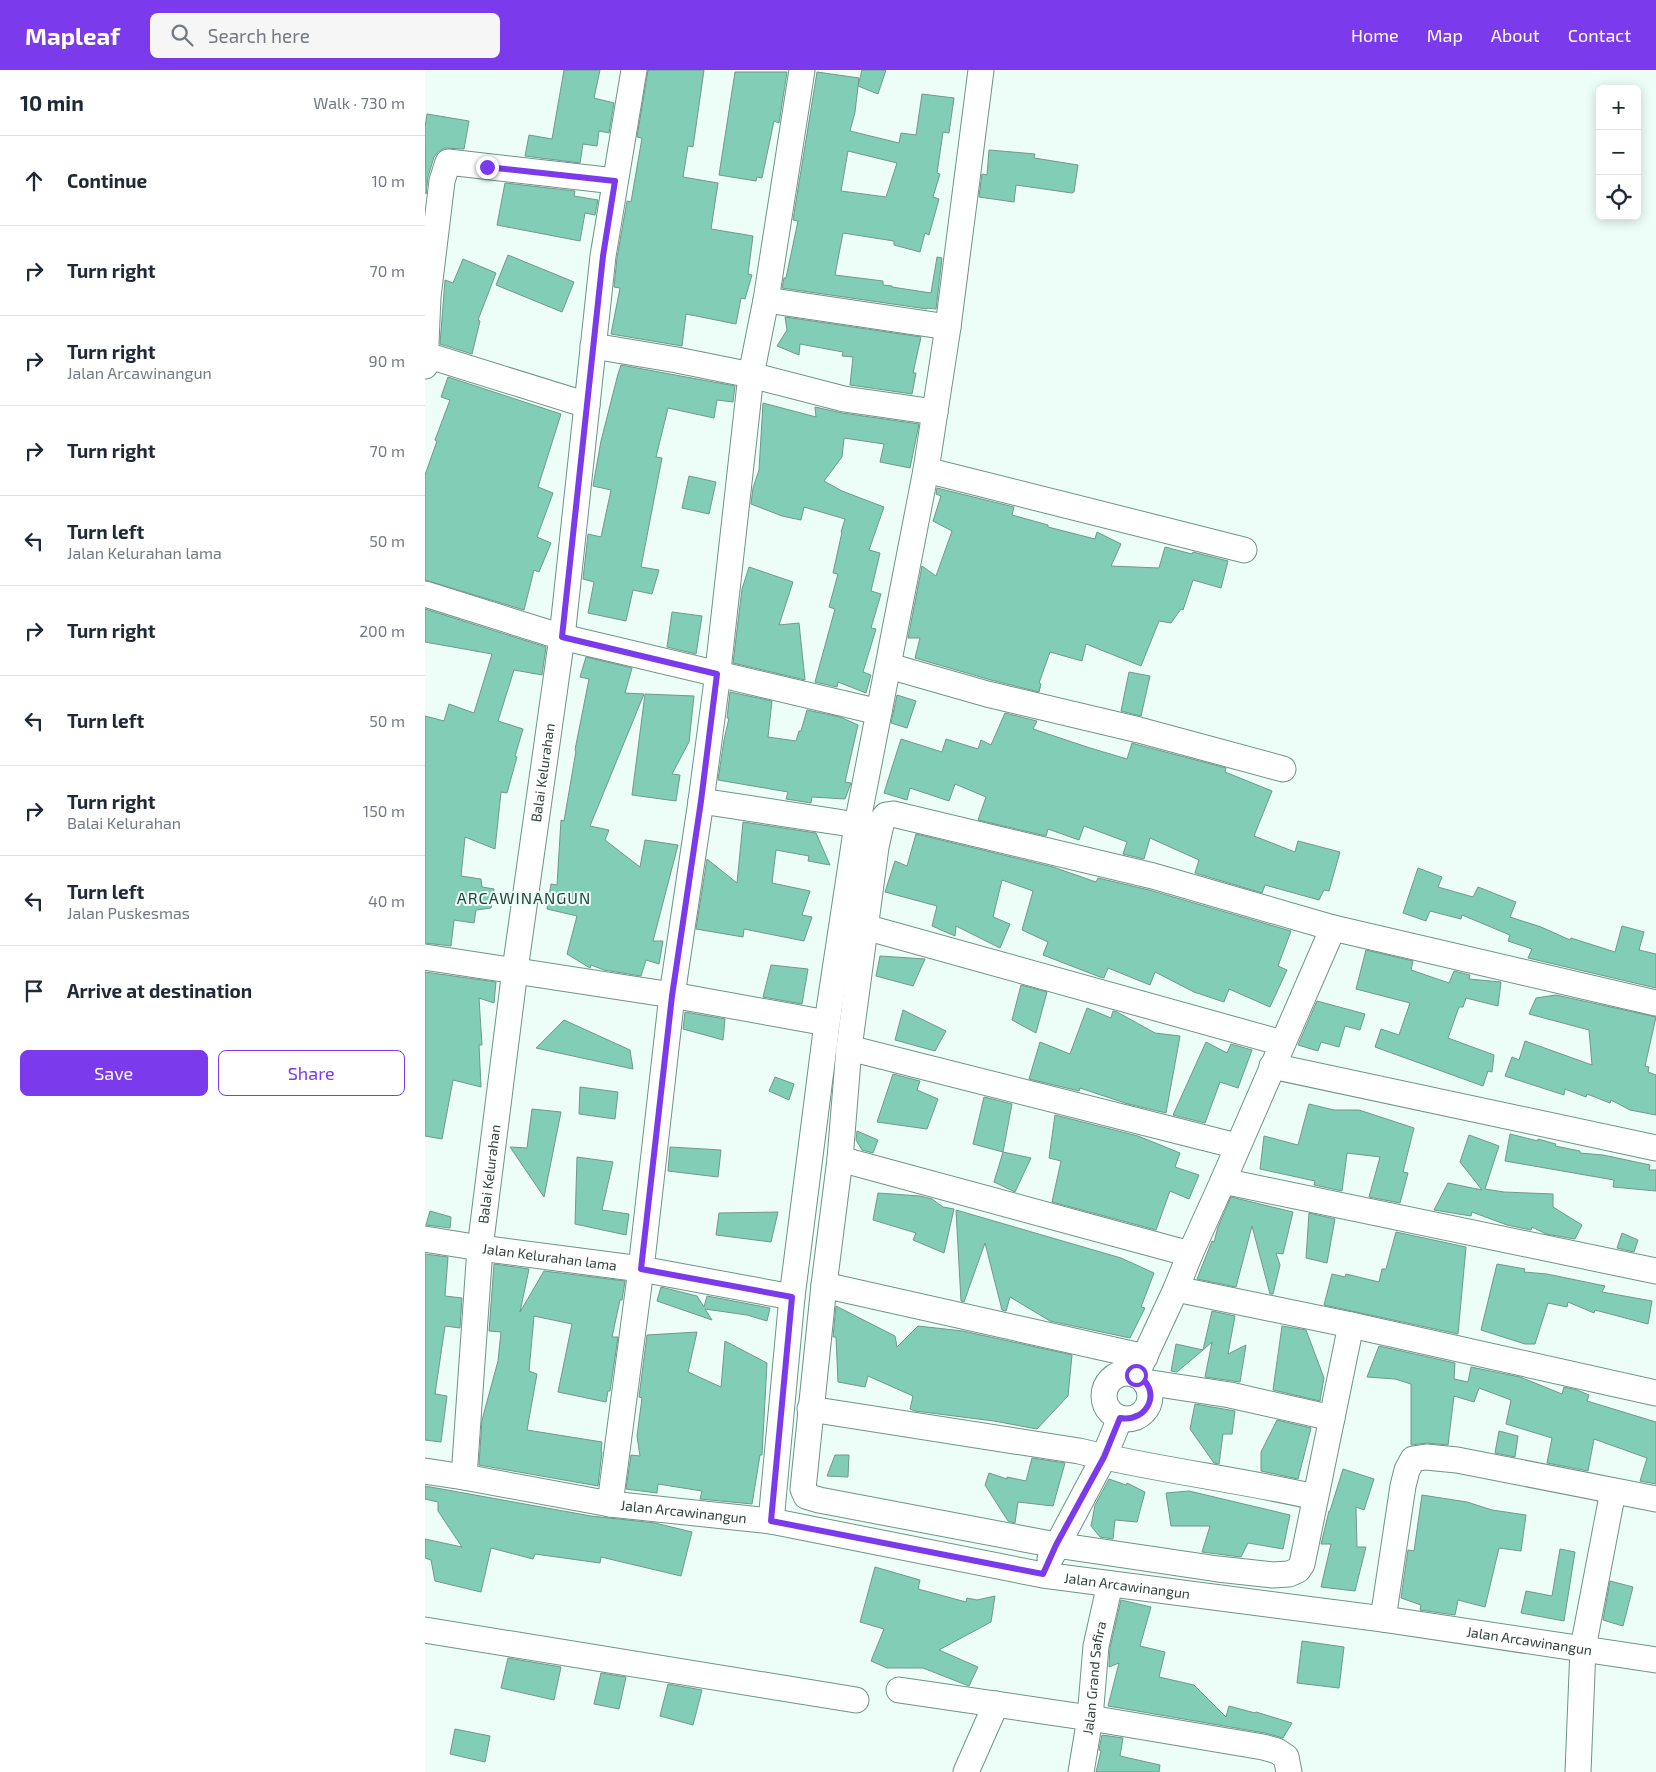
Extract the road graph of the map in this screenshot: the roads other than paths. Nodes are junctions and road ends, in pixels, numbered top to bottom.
1 (634, 70) edge
2 (802, 70) edge
3 (981, 70) edge
4 (615, 181) junction
5 (766, 300) junction
6 (949, 327) junction
7 (593, 346) junction
8 (425, 361) edge
9 (751, 375) junction
10 (587, 405) junction
11 (935, 412) junction
12 (926, 470) junction
13 (1243, 550) dead end
14 (425, 594) edge
15 (562, 637) junction
16 (889, 666) junction
17 (717, 674) junction
18 (879, 712) junction
19 (1283, 769) dead end
20 (701, 801) junction
21 (857, 825) junction
22 (865, 926) junction
23 (1333, 928) junction
24 (425, 957) edge
25 (515, 970) junction
26 (672, 996) junction
27 (1656, 1003) edge
28 (827, 1023) junction
29 (1282, 1043) junction
30 (849, 1048) junction
31 (1272, 1066) junction
32 (1237, 1146) junction
33 (1656, 1148) edge
34 (840, 1158) junction
35 (1223, 1181) junction
36 (425, 1239) edge
37 (480, 1248) junction
38 (1190, 1254) junction
39 (641, 1269) junction
40 (1656, 1271) edge
41 (823, 1285) junction
42 (1176, 1289) junction
43 (792, 1297) junction
44 (1351, 1326) junction
45 (1142, 1371) junction
46 (1656, 1393) edge
47 (810, 1409) junction
48 (1120, 1418) junction
49 (1332, 1418) junction
50 (1104, 1457) junction
51 (425, 1471) edge
52 (464, 1477) junction
53 (1613, 1491) junction
54 (1315, 1497) junction
55 (1656, 1499) edge
56 (610, 1504) junction
57 (771, 1521) junction
58 (1056, 1545) junction
59 (1043, 1574) junction
60 (1111, 1584) junction
61 (1383, 1619) junction
62 (425, 1630) edge
63 (1583, 1648) junction
64 (1656, 1660) edge
65 (899, 1690) dead end
66 (855, 1700) dead end
67 (996, 1704) junction
68 (1090, 1718) junction
69 (966, 1772) edge
70 (1081, 1772) edge
71 (1289, 1772) edge
72 (1578, 1772) edge

1 - 4 street, Balai Kelurahan
2 - 5 street
3 - 6 street
4 - 7 street, Balai Kelurahan
4 - 8 street
5 - 6 street
5 - 9 street
6 - 11 street
7 - 9 street
7 - 10 street, Balai Kelurahan
8 - 10 street
9 - 11 street
9 - 17 street
10 - 15 street, Balai Kelurahan
11 - 12 street
12 - 13 street
12 - 16 street
14 - 15 street
15 - 17 street
15 - 25 street, Balai Kelurahan
16 - 18 street
16 - 19 street
17 - 18 street
17 - 20 street
18 - 21 street
20 - 21 street
20 - 26 street
21 - 28 street
22 - 23 street
22 - 29 street
22 - 30 street
23 - 27 street
23 - 29 street
24 - 25 street
25 - 26 street
25 - 37 street, Balai Kelurahan
26 - 28 street
26 - 39 street
28 - 43 street
29 - 31 street
30 - 32 street
30 - 34 street
31 - 32 street
31 - 33 street
32 - 35 street
34 - 38 street
34 - 41 street
35 - 38 street
35 - 40 street
36 - 37 street, Jalan Kelurahan lama
37 - 39 street, Jalan Kelurahan lama
37 - 52 street, Balai Kelurahan
38 - 42 street
39 - 43 street, Jalan Kelurahan lama
39 - 56 street
41 - 45 street
41 - 47 street
42 - 44 street
42 - 45 street
43 - 57 street
44 - 46 street
44 - 49 street
45 - 48 street
45 - 48 street
45 - 49 street
47 - 50 street
47 - 58 street
48 - 50 street
49 - 54 street
50 - 54 street
50 - 58 street
51 - 52 street, Jalan Arcawinangun
52 - 56 street, Jalan Arcawinangun
53 - 55 street
53 - 61 street
53 - 63 street
54 - 58 street
56 - 57 street, Jalan Arcawinangun
57 - 59 street, Jalan Arcawinangun
58 - 59 street
59 - 60 street, Jalan Arcawinangun
60 - 61 street, Jalan Arcawinangun
60 - 68 street, Jalan Grand Safira
61 - 63 street, Jalan Arcawinangun
62 - 66 street
63 - 64 street, Jalan Arcawinangun
63 - 72 street
65 - 67 street
67 - 68 street
67 - 69 street
68 - 70 street, Jalan Grand Safira
68 - 71 street

